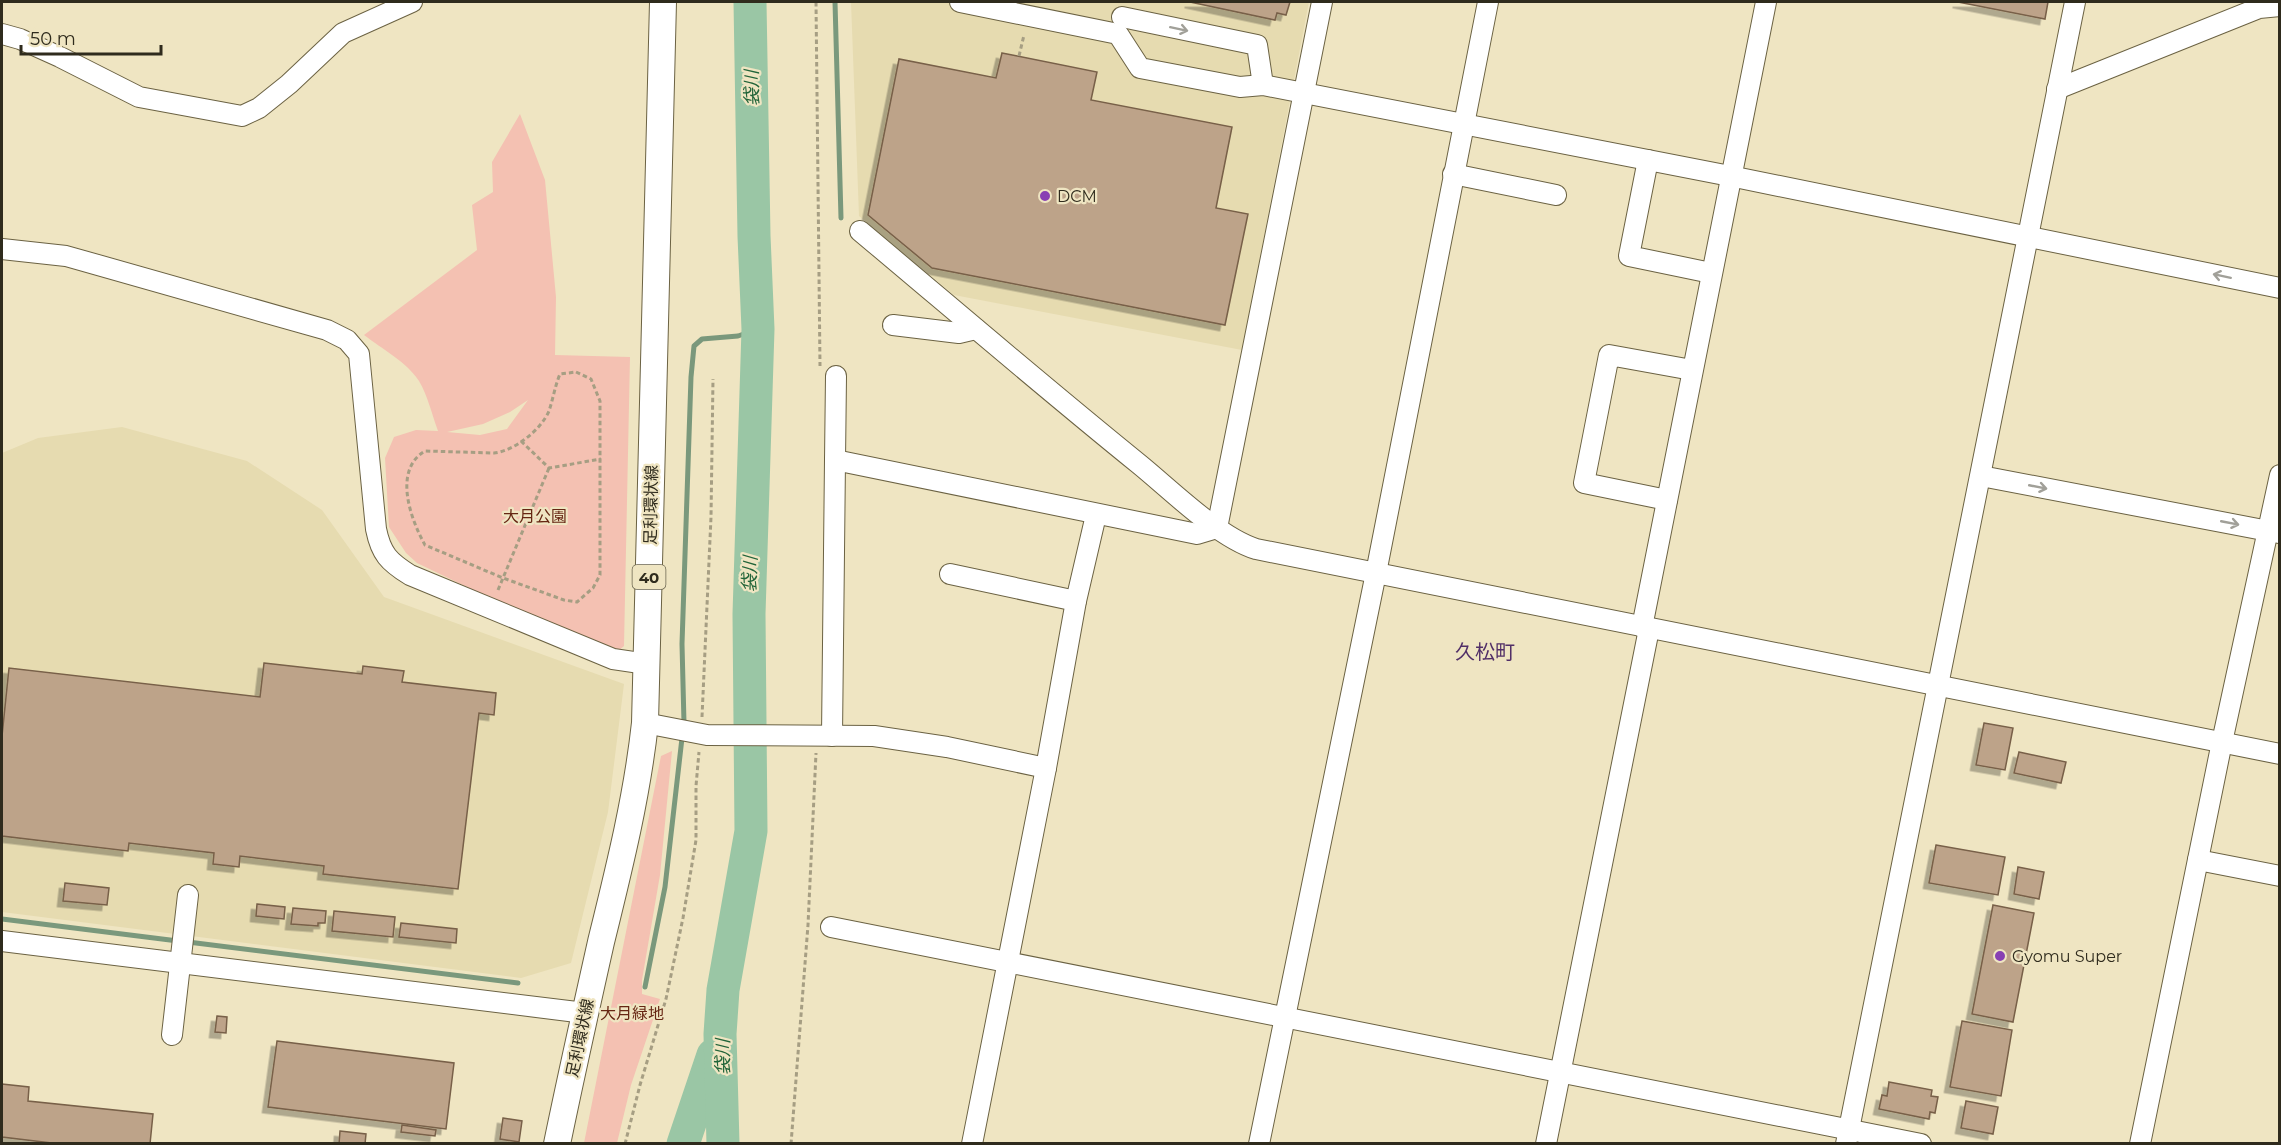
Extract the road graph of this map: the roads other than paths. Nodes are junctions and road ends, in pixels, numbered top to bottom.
1 (412, 2) edge
2 (663, 2) edge
3 (960, 2) edge
4 (1322, 2) edge
5 (1488, 2) edge
6 (1766, 2) edge
7 (2075, 2) edge
8 (2280, 6) edge
9 (1122, 17) edge
10 (2, 34) edge
11 (1263, 85) junction
12 (2057, 89) junction
13 (1303, 94) junction
14 (1463, 125) junction
15 (1648, 160) junction
16 (1454, 174) junction
17 (1730, 176) junction
18 (1556, 195) dead end
19 (860, 231) dead end
20 (2028, 236) junction
21 (2, 249) edge
22 (1711, 273) junction
23 (2280, 288) edge
24 (893, 324) dead end
25 (976, 328) junction
26 (1692, 370) junction
27 (828, 374) road end
28 (835, 460) junction
29 (2280, 475) edge
30 (1981, 476) junction
31 (1667, 500) junction
32 (1096, 515) junction
33 (1217, 528) junction
34 (2273, 532) edge
35 (1376, 573) junction
36 (950, 574) dead end
37 (1076, 601) junction
38 (1646, 628) junction
39 (647, 664) junction
40 (1938, 686) junction
41 (645, 723) junction
42 (820, 739) junction
43 (2222, 742) junction
44 (2280, 754) edge
45 (1046, 768) junction
46 (2198, 860) junction
47 (2280, 876) edge
48 (188, 895) dead end
49 (831, 927) dead end
50 (2, 941) edge
51 (1007, 962) junction
52 (180, 963) junction
53 (585, 1013) junction
54 (1285, 1017) junction
55 (172, 1035) dead end
56 (1561, 1071) junction
57 (1848, 1136) edge
58 (557, 1143) edge
59 (972, 1143) edge
60 (1259, 1143) edge
61 (1546, 1143) edge
62 (1921, 1143) edge
63 (2140, 1143) edge

1 - 10 street
2 - 39 main road, 足利環状線 / 40
3 - 9 street
4 - 13 street
5 - 14 street
6 - 17 street
7 - 12 street
8 - 12 street
9 -> 11 street
9 - 11 street
11 - 13 street
12 - 20 street
13 - 14 street
13 - 33 street
14 - 15 street
14 - 16 street
15 - 17 street
15 - 22 street
16 - 18 street
16 - 35 street
17 - 20 street
17 - 22 street
19 - 25 street
23 -> 20 street
20 - 30 street
21 - 39 street
22 - 26 street
24 - 25 street
25 - 33 street
26 - 31 street
26 - 31 street
27 - 28 street
28 - 32 street
28 - 42 street
29 - 34 street
30 -> 34 street
30 - 40 street
31 - 38 street
32 - 33 street
32 - 37 street
33 - 35 street
34 - 43 street
35 - 38 street
35 - 54 street
36 - 37 street
37 - 45 street
38 - 40 street
38 - 56 street
39 - 41 main road, 足利環状線 / 40
40 - 43 street
40 - 57 street
41 - 42 street
41 - 53 main road, 足利環状線 / 40
42 - 45 street
43 - 44 street
43 - 46 street
45 - 51 street
46 - 47 street
46 - 63 street
48 - 52 street
49 - 51 street
50 - 52 street
51 - 54 street
51 - 59 street
52 - 53 street
52 - 55 street
53 - 58 main road, 足利環状線 / 40
54 - 56 street
54 - 60 street
56 - 57 street
56 - 61 street
57 - 62 street

